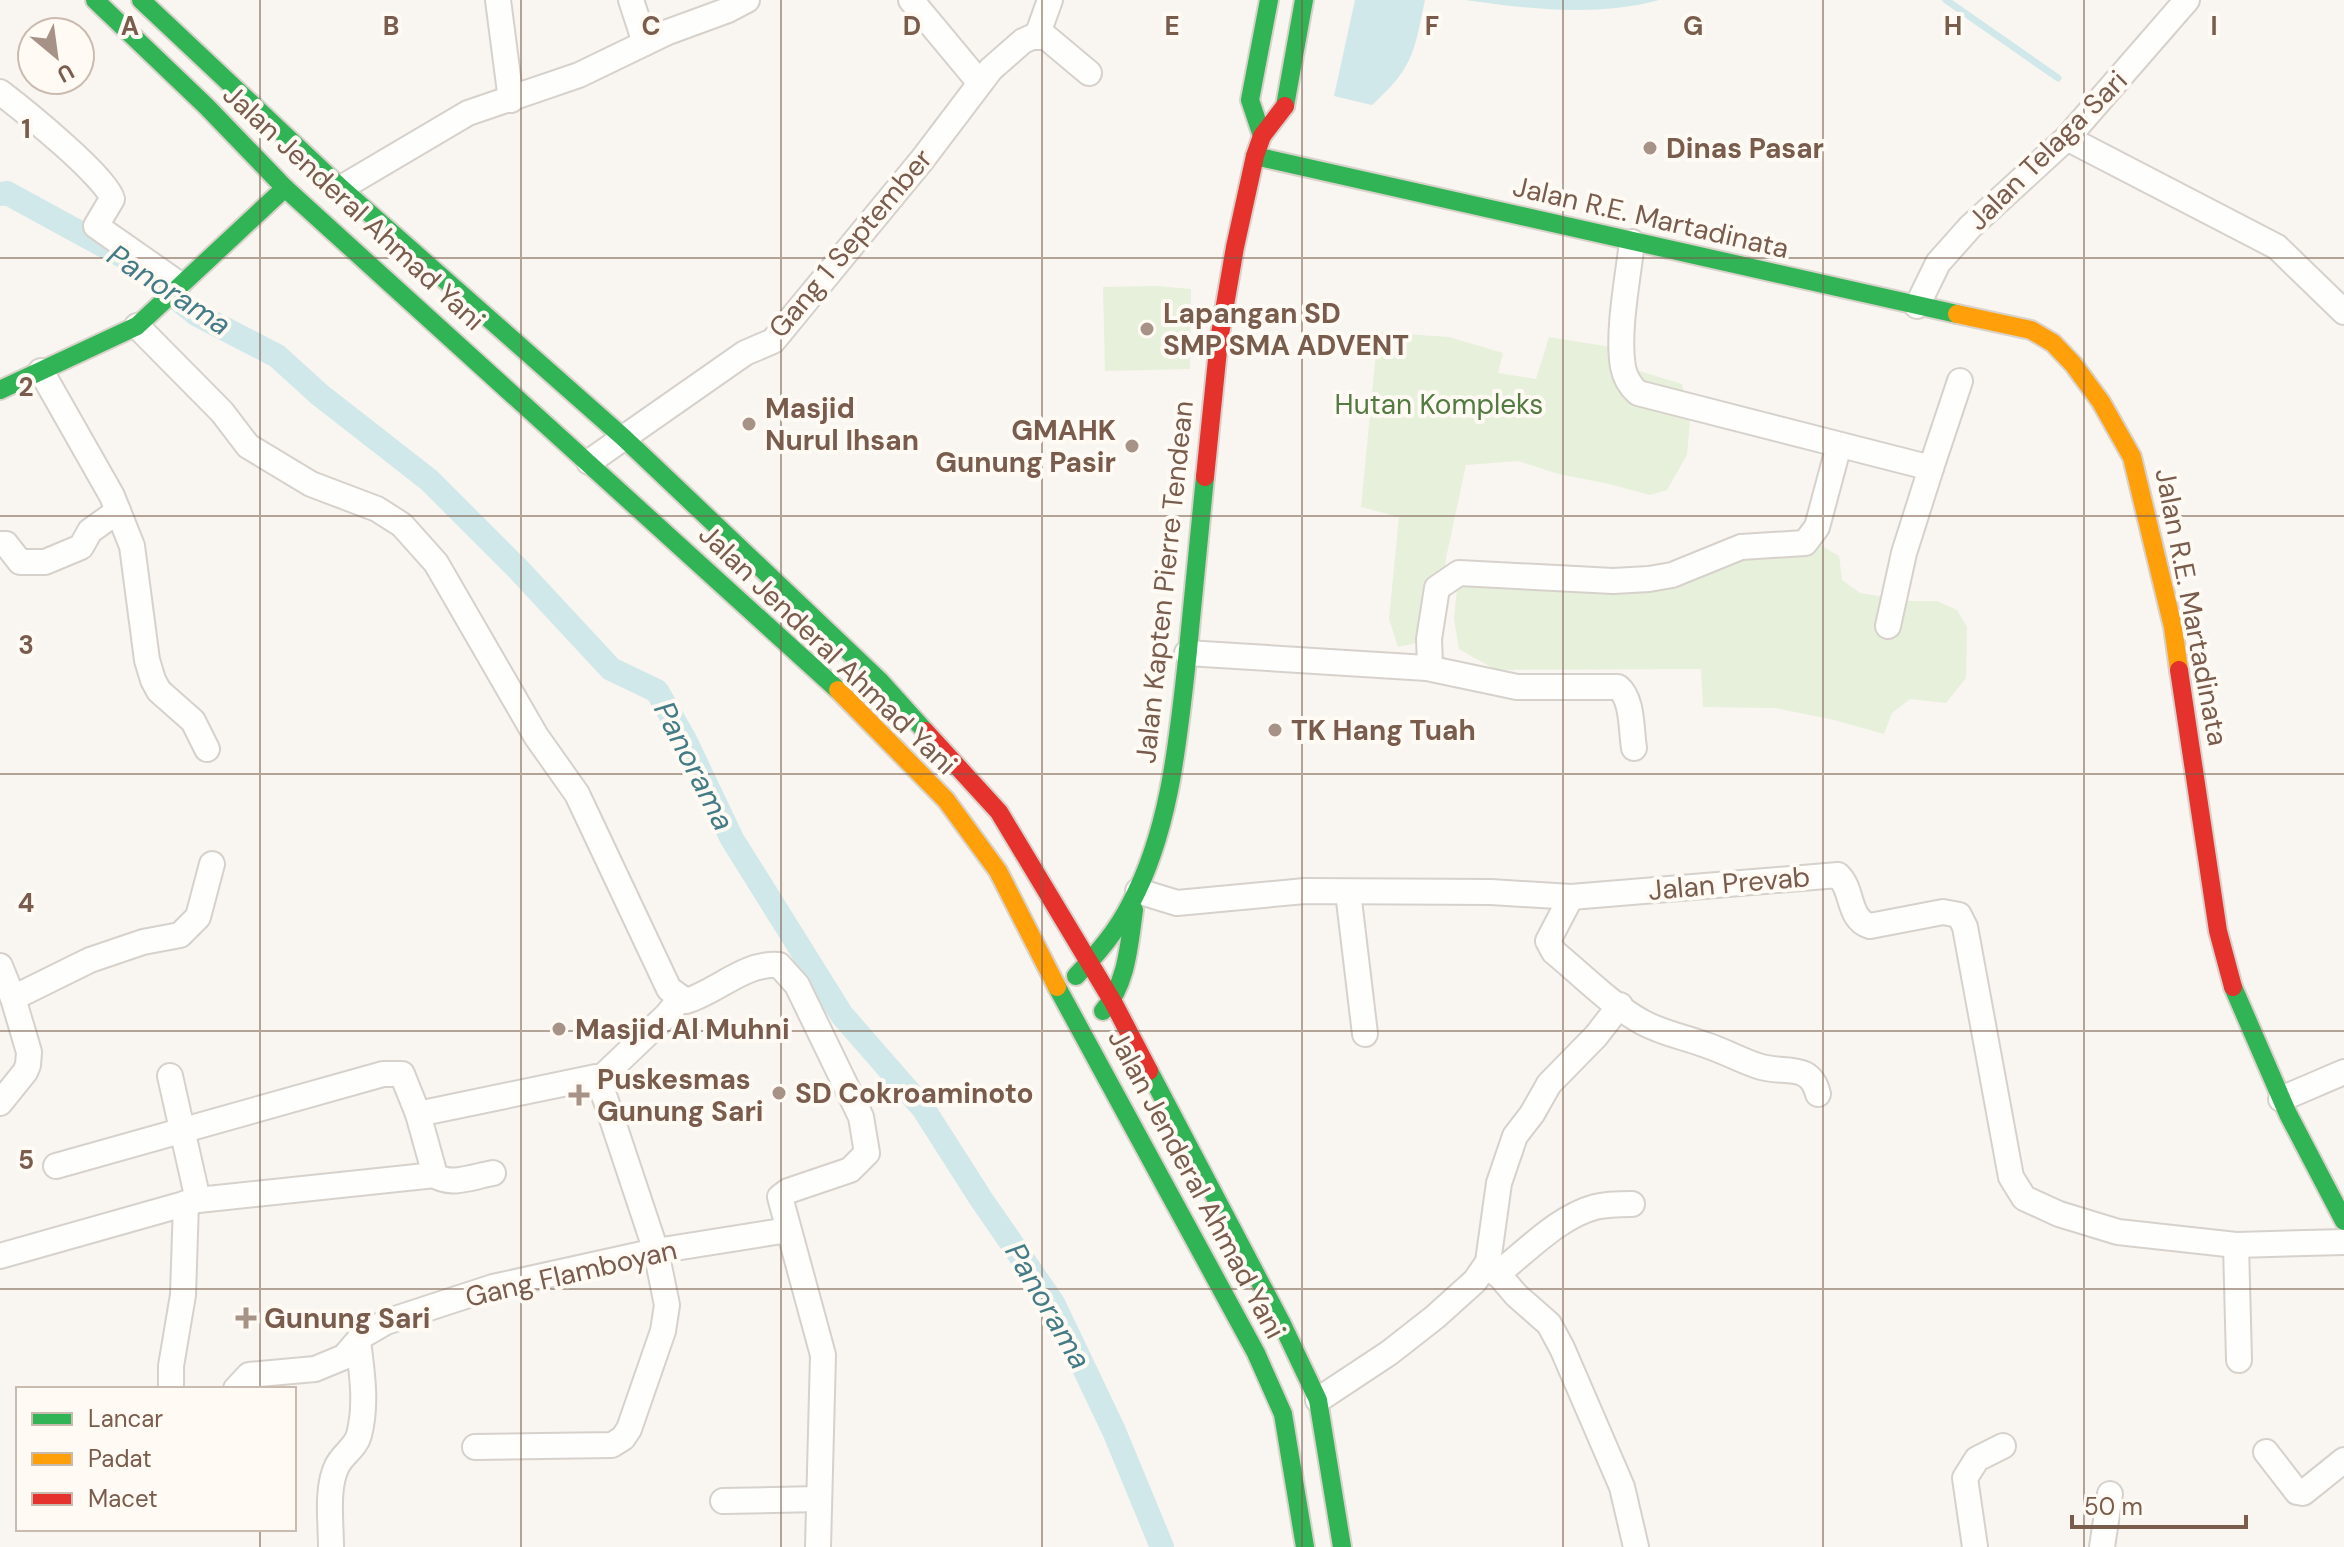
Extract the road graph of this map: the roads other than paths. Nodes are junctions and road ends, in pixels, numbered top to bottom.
1 (95, 0) edge
2 (141, 0) edge
3 (498, 0) edge
4 (631, 0) edge
5 (747, 0) edge
6 (911, 0) edge
7 (1050, 0) edge
8 (1269, 0) edge
9 (1304, 0) edge
10 (2187, 0) edge
11 (1037, 36) junction
12 (645, 43) junction
13 (1089, 73) dead end
14 (980, 83) junction
15 (0, 92) edge
16 (511, 100) junction
17 (1262, 136) junction
18 (2067, 138) junction
19 (1255, 156) junction
20 (285, 188) junction
21 (341, 188) junction
22 (1632, 242) junction
23 (174, 288) junction
24 (1917, 306) junction
25 (2344, 312) edge
26 (146, 317) junction
27 (41, 371) junction
28 (1960, 381) dead end
29 (0, 390) edge
30 (624, 438) junction
31 (1839, 445) junction
32 (589, 462) junction
33 (1931, 468) junction
34 (118, 511) junction
35 (0, 544) edge
36 (1888, 626) dead end
37 (1187, 653) junction
38 (1427, 668) junction
39 (1634, 748) dead end
40 (207, 749) dead end
41 (212, 864) dead end
42 (1138, 891) junction
43 (1348, 892) junction
44 (1571, 897) junction
45 (1091, 964) junction
46 (0, 966) edge
47 (1060, 989) junction
48 (13, 998) junction
49 (681, 998) junction
50 (1113, 1002) junction
51 (1620, 1005) junction
52 (1082, 1029) junction
53 (1365, 1034) dead end
54 (2344, 1072) edge
55 (170, 1076) dead end
56 (599, 1080) junction
57 (1818, 1094) dead end
58 (2281, 1099) junction
59 (0, 1103) edge
60 (418, 1114) junction
61 (181, 1133) junction
62 (56, 1166) dead end
63 (493, 1173) dead end
64 (435, 1175) junction
65 (192, 1201) junction
66 (1632, 1204) dead end
67 (2344, 1221) edge
68 (788, 1230) junction
69 (2344, 1242) edge
70 (2236, 1245) junction
71 (656, 1251) junction
72 (0, 1256) edge
73 (1492, 1268) junction
74 (358, 1341) junction
75 (2239, 1360) dead end
76 (171, 1387) edge
77 (238, 1387) edge
78 (1318, 1400) junction
79 (2003, 1446) dead end
80 (475, 1447) dead end
81 (2266, 1452) dead end
82 (2344, 1460) edge
83 (2110, 1494) dead end
84 (819, 1499) junction
85 (723, 1501) dead end
86 (331, 1547) edge
87 (818, 1547) edge
88 (1305, 1547) edge
89 (1342, 1547) edge
90 (1636, 1547) edge
91 (1975, 1547) edge
92 (2102, 1547) edge

1 - 20 main road, Jalan Jenderal Ahmad Yani
2 - 21 main road, Jalan Jenderal Ahmad Yani
3 - 16 street
4 - 12 street
5 - 12 street
6 - 14 street
7 - 11 street
8 - 17 main road
9 - 17 main road, Jalan Kapten Pierre Tendean
10 - 18 street, Jalan Telaga Sari
11 - 13 street
11 - 14 street, Gang 1 September
12 - 16 street
14 - 30 street, Gang 1 September
15 - 23 street
16 - 21 street
17 - 19 main road, Jalan Kapten Pierre Tendean
18 - 24 street, Jalan Telaga Sari
18 - 25 street
19 - 22 main road, Jalan R.E. Martadinata
19 - 37 main road, Jalan Kapten Pierre Tendean
20 - 23 main road
20 - 32 main road, Jalan Jenderal Ahmad Yani
21 - 30 main road, Jalan Jenderal Ahmad Yani
22 - 24 main road, Jalan R.E. Martadinata
22 - 31 street
23 - 26 main road
24 - 58 main road, Jalan R.E. Martadinata
26 - 27 main road
26 - 49 street
27 - 29 main road
27 - 34 street
28 - 33 street
30 - 32 street, Gang 1 September
30 - 45 main road, Jalan Jenderal Ahmad Yani
31 - 33 street
31 - 38 street
32 - 47 main road, Jalan Jenderal Ahmad Yani
33 - 36 street
34 - 35 street
34 - 40 street
37 - 38 street
37 - 42 main road, Jalan Kapten Pierre Tendean
38 - 39 street
41 - 48 street
42 - 43 street, Jalan Prevab
42 - 45 main road, Jalan Kapten Pierre Tendean
42 - 50 main road, Jalan Kapten Pierre Tendean
43 - 44 street, Jalan Prevab
43 - 53 street
44 - 51 street
44 - 70 street, Jalan Prevab
45 - 47 main road, Jalan Kapten Pierre Tendean
45 - 50 main road, Jalan Jenderal Ahmad Yani
46 - 48 street
47 - 52 main road, Jalan Jenderal Ahmad Yani
48 - 59 street
49 - 56 street
49 - 68 street
50 - 52 main road
50 - 78 main road, Jalan Jenderal Ahmad Yani
51 - 57 street
51 - 73 street
52 - 88 main road, Jalan Jenderal Ahmad Yani
54 - 58 street
55 - 61 street
56 - 60 street
56 - 71 street
58 - 67 main road, Jalan R.E. Martadinata
60 - 61 street
60 - 64 street
61 - 62 street
61 - 65 street
63 - 64 street
64 - 65 street
65 - 72 street
65 - 76 street
66 - 73 street
68 - 71 street, Gang Flamboyan
68 - 84 street
69 - 70 street, Jalan Prevab
70 - 75 street
71 - 74 street, Gang Flamboyan
71 - 80 street
73 - 78 street
73 - 90 street
74 - 77 street, Gang Flamboyan
74 - 86 street
78 - 89 main road, Jalan Jenderal Ahmad Yani
79 - 91 street
81 - 82 street
83 - 92 street
84 - 85 street
84 - 87 street

